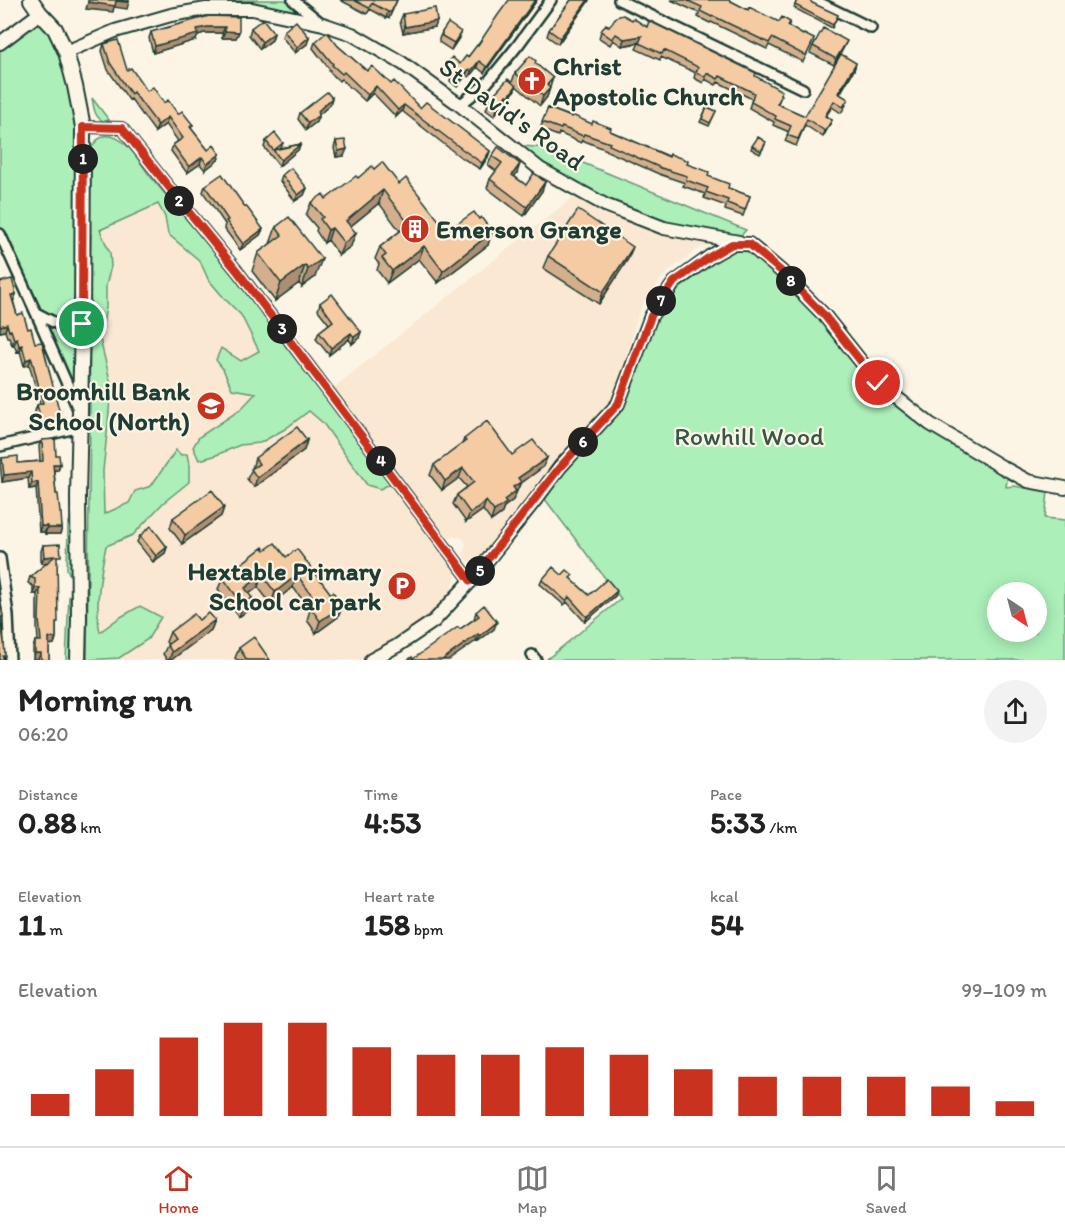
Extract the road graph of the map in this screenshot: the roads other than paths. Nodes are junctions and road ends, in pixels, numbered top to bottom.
1 (31, 0) edge
2 (292, 0) edge
3 (551, 0) edge
4 (619, 0) edge
5 (814, 0) edge
6 (210, 4) edge
7 (40, 13) junction
8 (323, 24) junction
9 (871, 28) dead end
10 (0, 43) edge
11 (66, 52) junction
12 (803, 89) dead end
13 (460, 105) junction
14 (83, 127) junction
15 (0, 234) edge
16 (749, 244) junction
17 (36, 313) junction
18 (82, 324) junction
19 (80, 421) junction
20 (0, 446) edge
21 (1065, 488) edge
22 (0, 558) edge
23 (471, 581) junction
24 (10, 660) edge
25 (78, 660) edge
26 (371, 660) edge

1 - 7 main road
2 - 8 street, St David's Road
3 - 13 street
4 - 12 street
5 - 9 street
6 - 8 street, St David's Road
6 - 11 street, St David's Road
7 - 10 street
7 - 11 main road
8 - 13 street, St David's Road
11 - 14 main road
13 - 16 street, St David's Road
14 - 18 main road
14 - 23 street
15 - 17 street
16 - 21 street
16 - 23 street
17 - 18 street
17 - 19 street
18 - 19 main road
19 - 20 street
19 - 25 main road
22 - 24 street
23 - 26 street

